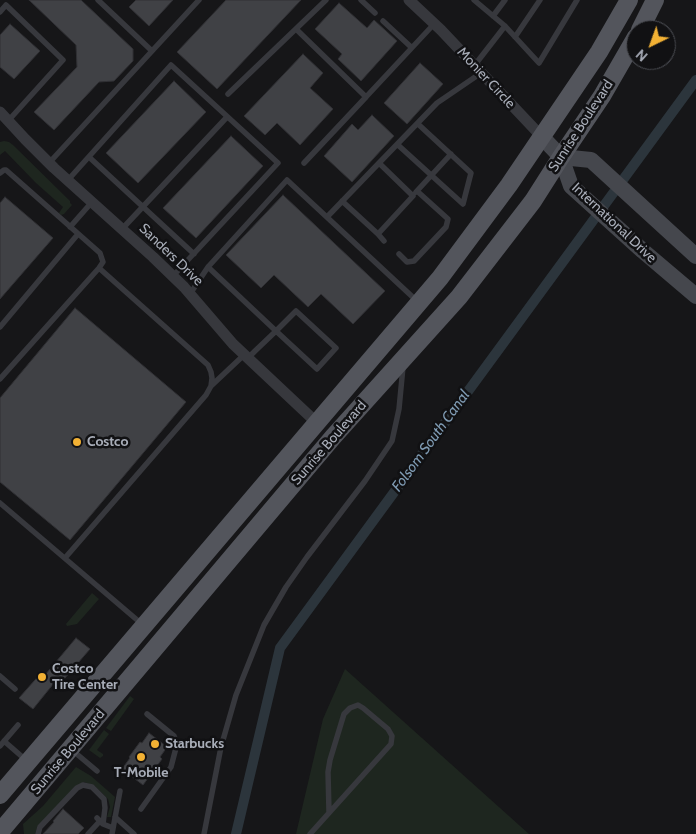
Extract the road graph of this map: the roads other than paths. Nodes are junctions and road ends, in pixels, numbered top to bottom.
1 (98, 0) edge
2 (200, 0) edge
3 (326, 0) edge
4 (361, 0) edge
5 (409, 0) edge
6 (474, 0) edge
7 (504, 0) edge
8 (540, 0) edge
9 (577, 0) edge
10 (629, 0) edge
11 (656, 0) edge
12 (0, 12) edge
13 (375, 13) dead end
14 (493, 16) junction
15 (645, 20) edge
16 (383, 21) dead end
17 (434, 24) junction
18 (506, 26) junction
19 (296, 29) junction
20 (515, 37) junction
21 (411, 47) junction
22 (152, 51) junction
23 (626, 54) edge
24 (478, 69) junction
25 (228, 94) dead end
26 (366, 97) junction
27 (0, 112) edge
28 (227, 117) junction
29 (4, 124) edge
30 (418, 124) junction
31 (542, 137) junction
32 (398, 145) junction
33 (451, 154) junction
34 (89, 157) junction
35 (561, 157) junction
36 (49, 163) junction
37 (304, 163) dead end
38 (379, 163) junction
39 (0, 174) edge
40 (431, 176) junction
41 (68, 180) junction
42 (418, 191) junction
43 (413, 196) junction
44 (342, 201) junction
45 (92, 202) junction
46 (142, 206) junction
47 (327, 217) junction
48 (70, 227) junction
49 (122, 229) junction
50 (78, 234) junction
51 (378, 234) junction
52 (384, 241) dead end
53 (194, 254) junction
54 (399, 254) dead end
55 (696, 256) edge
56 (208, 267) junction
57 (99, 268) junction
58 (173, 276) junction
59 (190, 294) junction
60 (696, 296) edge
61 (419, 303) junction
62 (0, 327) edge
63 (276, 331) junction
64 (246, 356) junction
65 (404, 359) junction
66 (0, 379) edge
67 (211, 386) junction
68 (318, 423) junction
69 (297, 479) junction
70 (0, 503) edge
71 (65, 558) junction
72 (144, 626) junction
73 (0, 676) edge
74 (15, 689) dead end
75 (147, 714) dead end
76 (18, 725) dead end
77 (2, 743) edge
78 (70, 749) junction
79 (29, 762) junction
80 (97, 772) dead end
81 (120, 791) dead end
82 (0, 795) edge
83 (141, 809) dead end
84 (329, 812) junction
85 (115, 818) junction
86 (100, 821) junction
87 (113, 831) edge
88 (0, 832) edge
89 (38, 834) edge
90 (88, 834) edge
91 (134, 834) edge
92 (204, 834) edge
93 (310, 834) edge

1 - 22 lane
2 - 22 lane
3 - 19 lane
4 - 13 lane
5 - 17 street, Monier Circle
6 - 14 lane
7 - 14 lane
8 - 20 lane
9 - 20 lane
10 - 31 main road, Sunrise Boulevard
11 - 15 main road
12 - 29 lane
14 - 18 lane
16 - 21 lane
17 - 21 lane
17 - 24 street, Monier Circle
18 - 20 lane
18 - 24 lane
19 - 25 lane
19 - 26 lane
21 - 26 lane
22 - 36 lane
23 - 35 main road, Sunrise Boulevard
24 - 30 lane
24 - 31 street, Monier Circle
26 - 37 lane
27 - 29 street, Sanders Drive
28 - 34 lane
28 - 46 lane
28 - 53 lane
29 - 36 street, Sanders Drive
30 - 32 lane
30 - 33 lane
31 - 35 main road, Monier Circle
31 - 61 main road, Sunrise Boulevard
32 - 38 lane
32 - 40 lane
33 - 40 lane
33 - 40 lane
34 - 41 lane
34 - 46 lane
35 - 55 main road
35 - 60 main road, International Drive
35 - 65 main road, Sunrise Boulevard
36 - 41 street, Sanders Drive
38 - 43 lane
38 - 44 lane
39 - 48 lane
40 - 42 lane
41 - 45 street, Sanders Drive
42 - 43 lane
42 - 54 lane
43 - 51 lane
44 - 47 lane
44 - 51 lane
45 - 48 lane
45 - 49 street, Sanders Drive
46 - 49 lane
46 - 53 lane
47 - 56 lane
47 - 61 lane
48 - 50 lane
49 - 58 street, Sanders Drive
50 - 57 lane
50 - 62 lane
51 - 52 lane
53 - 58 lane
56 - 59 lane
56 - 63 lane
57 - 66 lane
57 - 67 lane
58 - 59 street, Sanders Drive
59 - 64 street, Sanders Drive
61 - 68 main road, Sunrise Boulevard
63 - 63 lane
63 - 64 lane
64 - 67 lane
64 - 68 street, Sanders Drive
65 - 69 main road, Sunrise Boulevard
65 - 92 lane
67 - 71 lane
68 - 69 main road
68 - 72 main road, Sunrise Boulevard
69 - 78 main road, Sunrise Boulevard
70 - 71 lane
71 - 72 lane
72 - 79 main road, Sunrise Boulevard
73 - 74 lane
75 - 83 lane
76 - 77 lane
77 - 79 lane
78 - 80 lane
78 - 88 main road, Sunrise Boulevard
79 - 82 main road, Sunrise Boulevard
81 - 85 lane
84 - 84 lane
84 - 93 lane
85 - 87 lane
85 - 91 lane
86 - 87 lane
86 - 89 lane
86 - 90 lane

